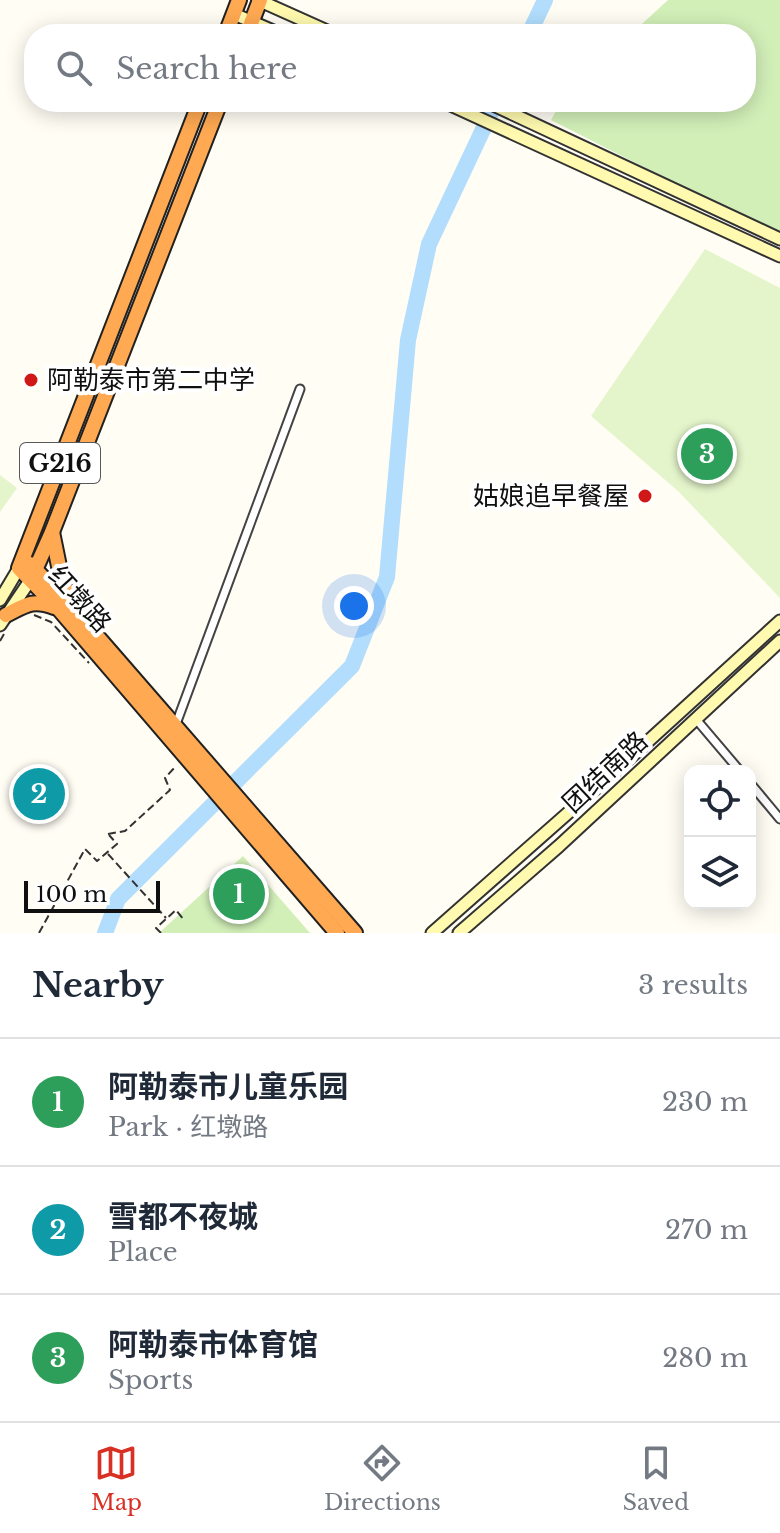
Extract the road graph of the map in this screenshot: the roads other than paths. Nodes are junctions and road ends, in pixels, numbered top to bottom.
1 (259, 0) edge
2 (250, 24) edge
3 (312, 24) edge
4 (196, 112) edge
5 (216, 112) edge
6 (466, 112) edge
7 (509, 112) edge
8 (780, 239) edge
9 (780, 256) edge
10 (300, 389) dead end
11 (52, 532) junction
12 (21, 562) junction
13 (33, 574) junction
14 (0, 600) edge
15 (58, 608) junction
16 (75, 611) junction
17 (780, 621) edge
18 (5, 622) edge
19 (780, 641) edge
20 (695, 718) junction
21 (175, 727) junction
22 (735, 765) edge
23 (203, 770) junction
24 (756, 790) edge
25 (780, 819) edge
26 (260, 835) junction
27 (337, 933) edge
28 (355, 933) edge
29 (432, 933) edge
30 (459, 933) edge

1 - 2 highway
1 - 3 main road
4 - 12 highway, 红墩路 / G216
5 - 11 highway, 红墩路 / G216
6 - 9 main road
7 - 8 main road
10 - 21 street
11 - 13 highway, G216
11 - 16 highway
12 - 13 highway
12 - 14 main road
13 - 15 highway, 红墩路
13 - 16 highway, 红墩路
13 - 18 main road
15 - 18 highway
15 - 23 highway, 红墩路
16 - 21 highway, 红墩路
17 - 29 main road
19 - 20 main road, 团结南路
20 - 22 street
20 - 30 main road, 团结南路
21 - 23 highway, 红墩路
23 - 26 highway, 红墩路
24 - 25 street
26 - 27 highway, 红墩路
26 - 28 highway, 红墩路

